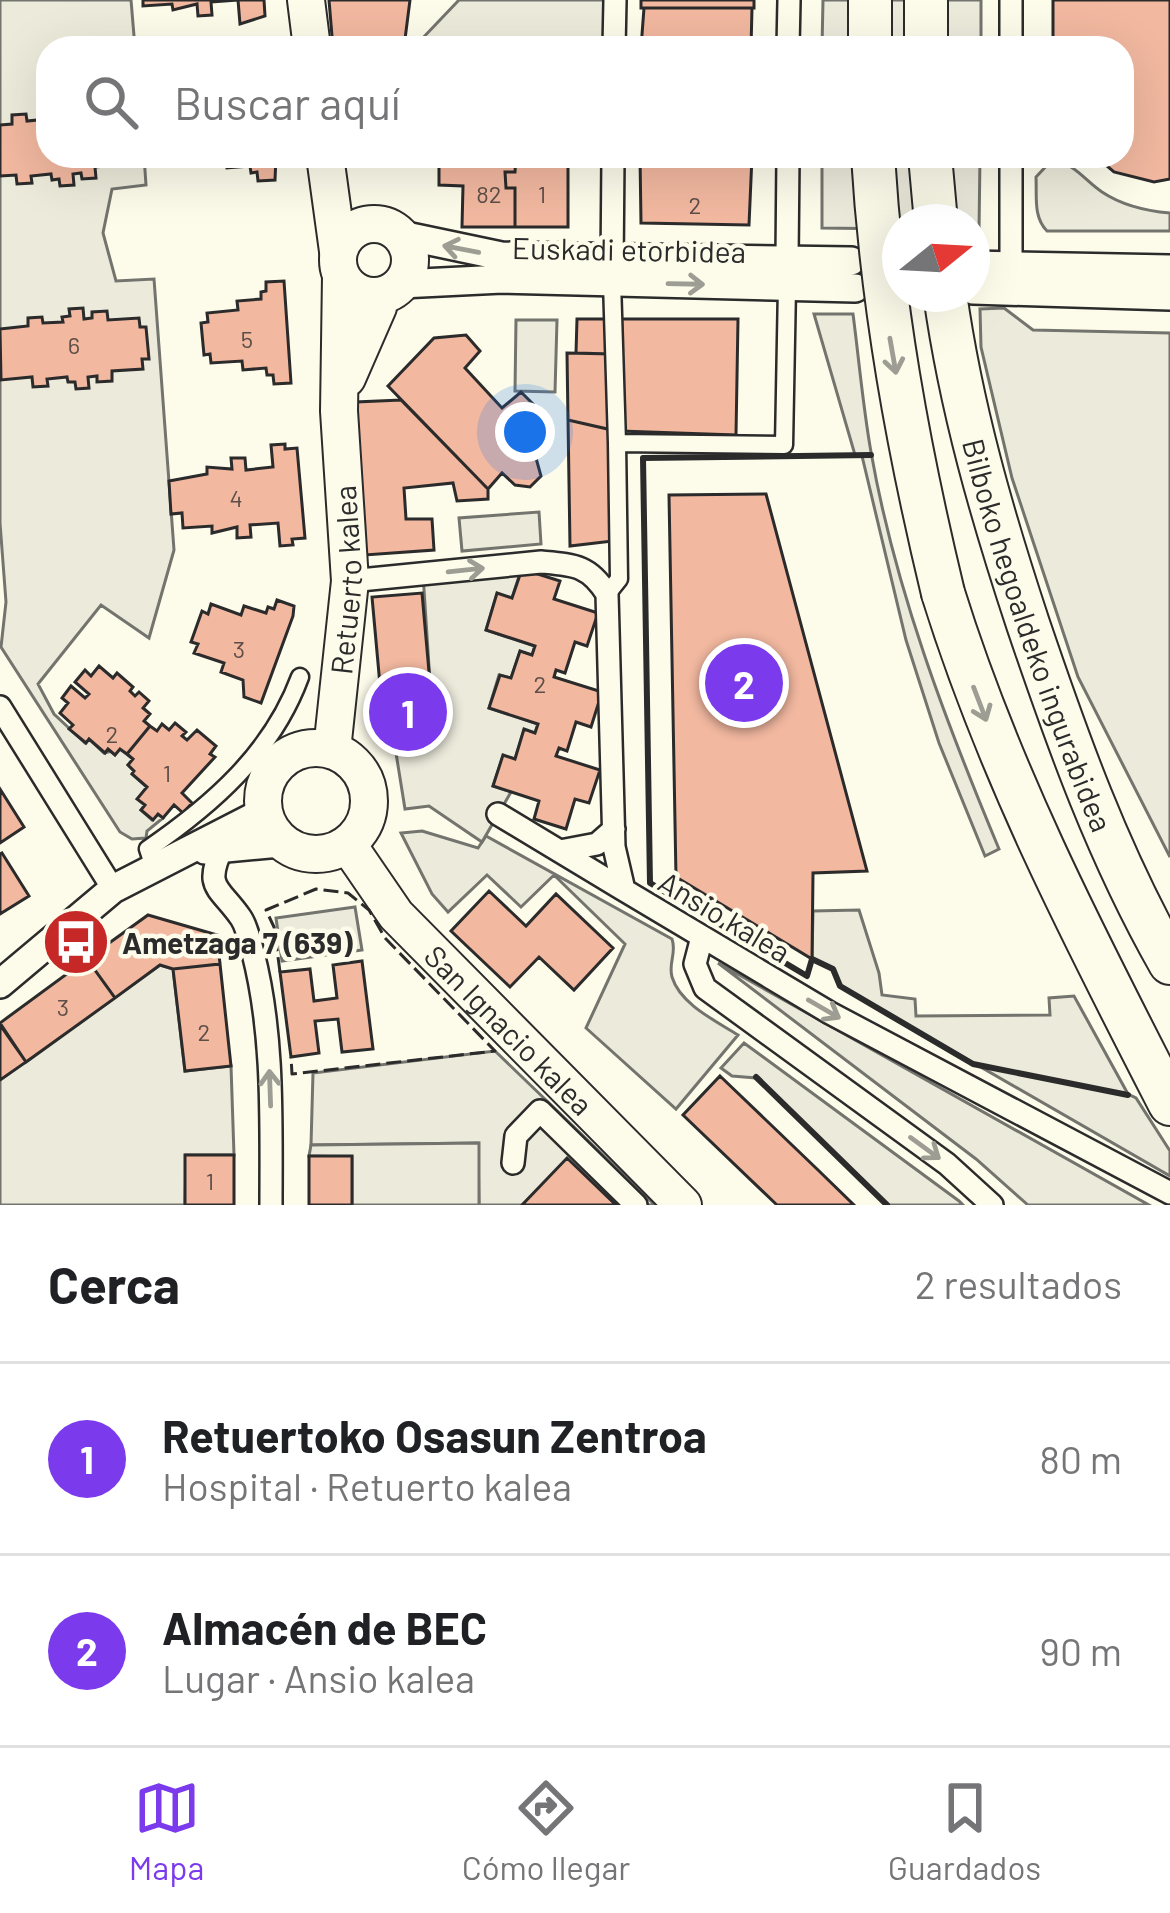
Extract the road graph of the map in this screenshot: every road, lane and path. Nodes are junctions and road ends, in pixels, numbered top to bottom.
1 (306, 0) edge
2 (615, 0) edge
3 (789, 0) edge
4 (870, 0) edge
5 (926, 0) edge
6 (1011, 0) edge
7 (310, 36) edge
8 (614, 36) edge
9 (788, 36) edge
10 (870, 36) edge
11 (926, 36) edge
12 (1011, 36) edge
13 (327, 168) edge
14 (344, 168) edge
15 (613, 168) edge
16 (788, 168) edge
17 (874, 168) edge
18 (931, 168) edge
19 (1011, 168) edge
20 (934, 204) edge
21 (392, 229) junction
22 (340, 264) junction
23 (990, 265) edge
24 (1011, 266) junction
25 (1170, 269) edge
26 (612, 270) junction
27 (787, 273) junction
28 (853, 274) dead end
29 (390, 290) junction
30 (990, 291) edge
31 (1170, 296) edge
32 (947, 312) edge
33 (339, 411) junction
34 (617, 442) junction
35 (350, 581) junction
36 (607, 594) junction
37 (1029, 625) junction
38 (300, 677) dead end
39 (0, 707) edge
40 (332, 750) junction
41 (498, 814) dead end
42 (271, 827) junction
43 (614, 829) junction
44 (348, 844) junction
45 (223, 846) junction
46 (560, 851) junction
47 (183, 854) junction
48 (151, 858) junction
49 (113, 889) junction
50 (624, 890) junction
51 (1170, 905) edge
52 (1082, 933) junction
53 (702, 937) junction
54 (1170, 963) edge
55 (0, 984) edge
56 (1170, 1058) edge
57 (1170, 1104) edge
58 (513, 1163) dead end
59 (1170, 1193) edge
60 (271, 1205) edge
61 (636, 1205) edge
62 (683, 1205) edge
63 (992, 1205) edge

1 - 7 main road
2 - 8 street
3 - 9 street
4 - 10 highway
5 - 11 highway
6 - 12 street
13 - 22 main road, Retuerto kalea
14 - 21 main road
15 - 26 street
16 - 27 street
17 -> 52 highway, Bilboko hegoaldeko ingurabidea, bridge
18 - 20 highway
19 - 24 street
21 - 22 main road
26 -> 21 street, Euskadi etorbidea
21 - 29 main road
22 - 29 main road
22 - 33 main road, Retuerto kalea
23 - 24 street
24 - 25 street
26 - 27 street, Euskadi etorbidea
26 - 29 street, Euskadi etorbidea
26 - 34 street
27 - 28 street, Euskadi etorbidea
27 - 34 street
29 - 33 main road
30 - 31 street
32 - 37 highway, Bilboko hegoaldeko ingurabidea
33 - 35 main road, Retuerto kalea
34 - 36 street
35 -> 36 street
35 - 40 main road, Retuerto kalea
36 - 43 street, Ansio kalea
37 - 51 highway
37 - 54 highway, Bilboko hegoaldeko ingurabidea
38 - 48 street
39 - 49 street
40 - 42 main road
40 - 44 main road
41 - 46 street
42 - 44 main road
42 - 45 street
42 - 47 street
43 - 46 street
43 - 50 street, Ansio kalea
44 - 62 main road, San Ignacio kalea
45 - 47 street
60 -> 45 street
46 - 50 street
47 - 48 street
48 - 49 street
49 - 55 street
50 - 53 street, Ansio kalea
52 - 56 highway
52 - 57 highway
53 -> 59 street, Ansio kalea
53 -> 63 street
58 - 61 street

